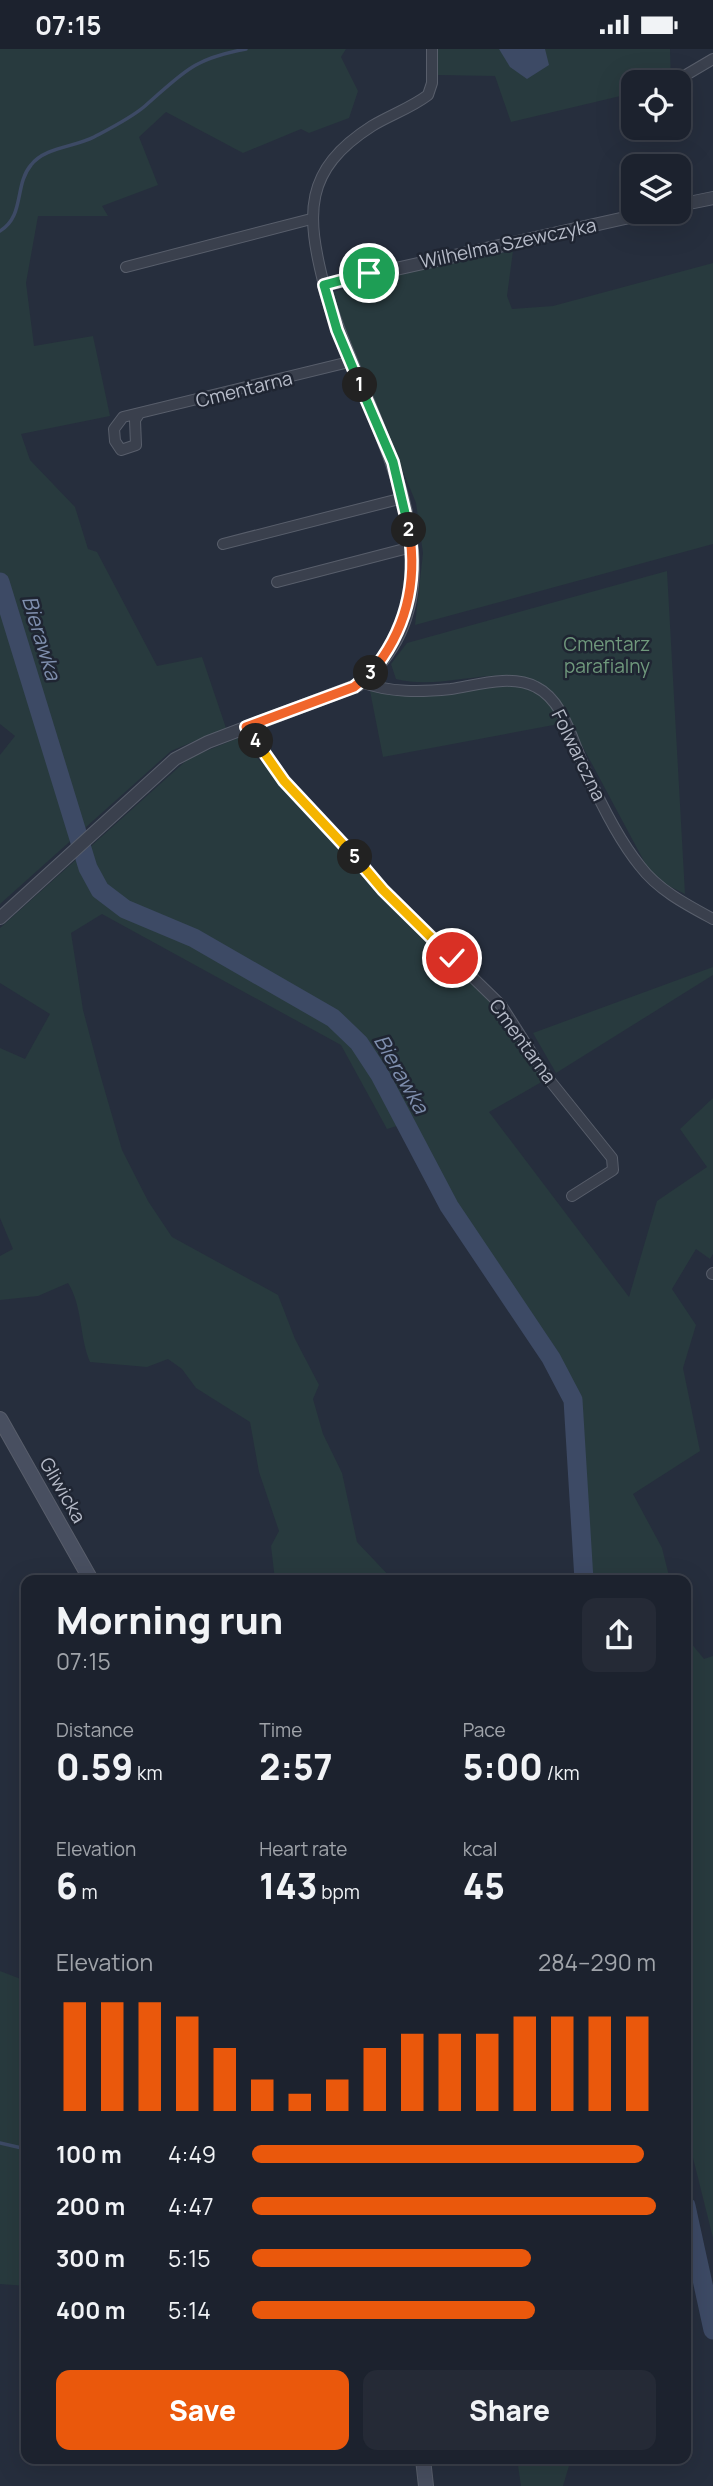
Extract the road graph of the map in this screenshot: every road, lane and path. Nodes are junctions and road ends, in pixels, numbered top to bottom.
1 (432, 49) edge
2 (713, 59) edge
3 (691, 72) edge
4 (713, 198) edge
5 (691, 203) edge
6 (311, 219) junction
7 (621, 219) edge
8 (126, 267) dead end
9 (324, 285) junction
10 (349, 362) junction
11 (139, 414) dead end
12 (403, 498) junction
13 (223, 544) dead end
14 (412, 547) junction
15 (277, 582) dead end
16 (361, 682) junction
17 (246, 727) junction
18 (0, 918) edge
19 (713, 919) edge
20 (572, 1196) dead end
21 (0, 1419) edge
22 (88, 1575) edge
23 (424, 2464) edge
24 (426, 2486) edge

1 - 6 street
2 - 3 street
4 - 5 street
6 - 8 street
6 - 9 street
7 - 9 street, Wilhelma Szewczyka
9 - 10 street
10 - 11 street, Cmentarna
10 - 12 street
12 - 13 street
12 - 14 street
14 - 15 street
14 - 16 street
16 - 17 street
16 - 19 street, Folwarczna
17 - 18 street
17 - 20 street, Cmentarna
21 - 22 main road, Gliwicka
23 - 24 main road

